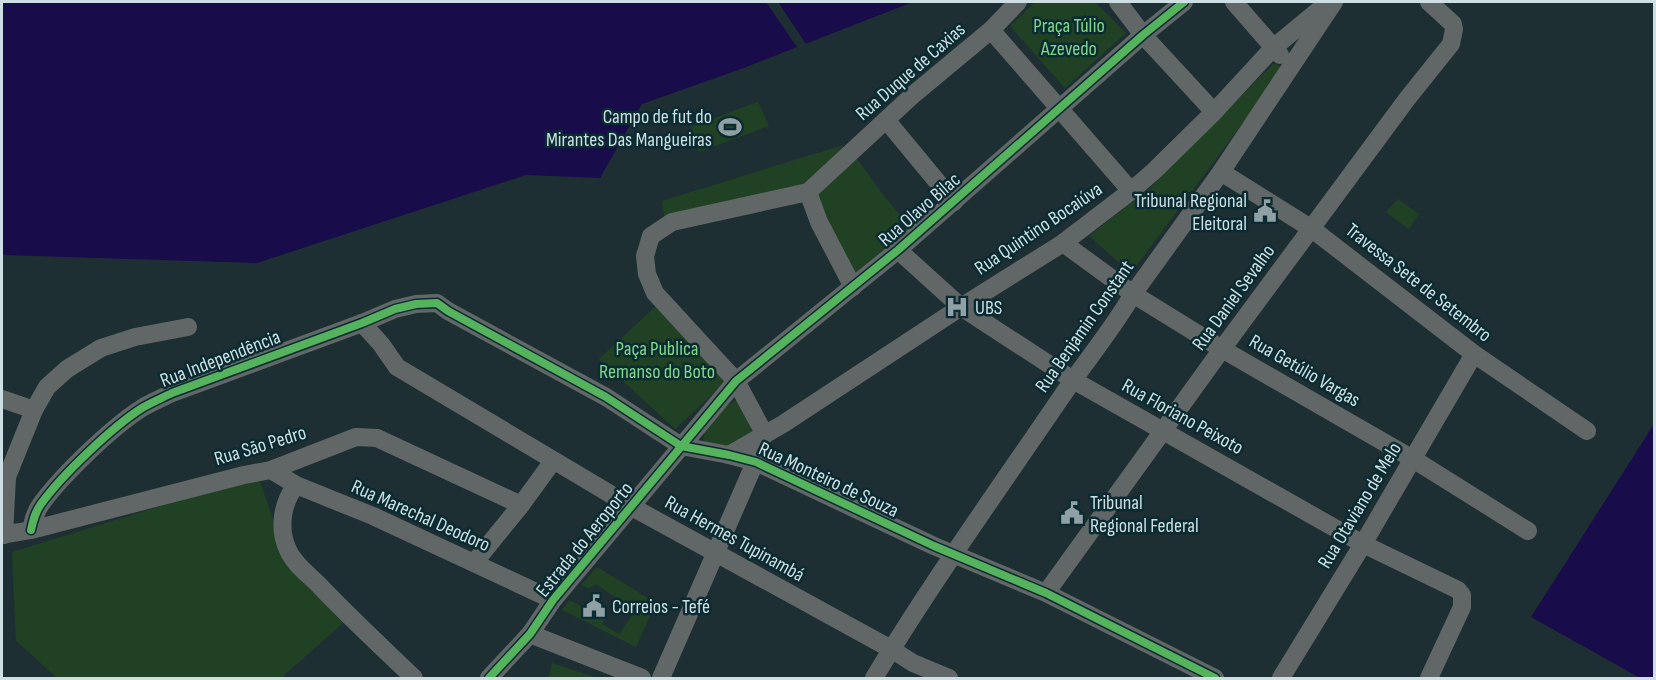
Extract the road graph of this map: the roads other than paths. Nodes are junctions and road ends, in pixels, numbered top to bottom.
1 (1018, 2) edge
2 (1118, 2) edge
3 (1184, 2) edge
4 (1234, 2) edge
5 (1329, 2) edge
6 (1334, 2) edge
7 (1429, 2) edge
8 (991, 30) junction
9 (1143, 35) junction
10 (1273, 48) junction
11 (1292, 66) junction
12 (1058, 110) junction
13 (1214, 112) junction
14 (887, 121) junction
15 (1221, 172) junction
16 (1131, 191) junction
17 (808, 192) junction
18 (954, 202) junction
19 (1312, 229) junction
20 (1063, 243) junction
21 (898, 250) junction
22 (853, 287) junction
23 (1133, 294) junction
24 (437, 303) joint
25 (961, 307) junction
26 (362, 323) junction
27 (188, 327) dead end
28 (1222, 349) junction
29 (1474, 354) junction
30 (736, 381) junction
31 (1073, 381) junction
32 (2, 399) edge
33 (34, 410) junction
34 (1164, 431) junction
35 (1587, 431) dead end
36 (765, 435) junction
37 (681, 446) junction
38 (729, 455) junction
39 (1413, 459) junction
40 (553, 461) junction
41 (756, 462) junction
42 (271, 470) junction
43 (4, 476) edge
44 (296, 485) junction
45 (521, 505) junction
46 (632, 507) junction
47 (31, 530) junction
48 (1528, 531) dead end
49 (3, 535) edge
50 (1363, 544) junction
51 (715, 554) junction
52 (954, 555) junction
53 (474, 563) junction
54 (1046, 593) junction
55 (554, 600) junction
56 (530, 634) junction
57 (891, 650) junction
58 (414, 678) edge
59 (489, 678) edge
60 (642, 678) edge
61 (661, 678) edge
62 (874, 678) edge
63 (949, 678) edge
64 (1215, 678) edge
65 (1281, 678) edge
66 (1429, 678) edge

1 - 8 street, Rua Duque de Caxias
2 - 9 street
3 - 9 street, Rua Olavo Bilac
4 - 10 street
5 - 10 street, Rua Quintino Bocaiúva
6 - 11 street, Rua Benjamin Constant
7 - 19 street, Rua Daniel Sevalho
8 - 12 street
8 - 14 street, Rua Duque de Caxias
9 - 12 street, Rua Olavo Bilac
9 - 13 street
10 - 11 street
10 - 13 street, Rua Quintino Bocaiúva
11 - 15 street, Rua Benjamin Constant
12 - 16 street
12 - 18 street, Rua Olavo Bilac
13 - 16 street, Rua Quintino Bocaiúva
14 - 17 street, Rua Duque de Caxias
14 - 18 street
15 - 19 street, Travessa Sete de Setembro
15 - 23 street, Rua Benjamin Constant
16 - 20 street, Rua Quintino Bocaiúva
17 - 22 street
17 - 30 street
18 - 21 street, Rua Olavo Bilac
19 - 28 street, Rua Daniel Sevalho
19 - 29 street, Travessa Sete de Setembro
20 - 23 street, Rua Getúlio Vargas
20 - 25 street, Rua Quintino Bocaiúva
21 - 22 street, Rua Olavo Bilac
21 - 25 street, Rua Floriano Peixoto
22 - 30 street, Rua Olavo Bilac
23 - 28 street, Rua Getúlio Vargas
23 - 31 street, Rua Benjamin Constant
24 - 26 street, Rua Independência
24 - 37 street, Rua Monteiro de Souza
25 - 31 street, Rua Floriano Peixoto
25 - 36 street, Rua Quintino Bocaiúva
26 - 40 street, Rua Hermes Tupinambá
26 - 47 street, Rua Independência
27 - 33 street
28 - 34 street, Rua Daniel Sevalho
28 - 39 street, Rua Getúlio Vargas
29 - 35 street, Travessa Sete de Setembro
29 - 39 street, Rua Otaviano de Melo
30 - 36 street
30 - 37 street, Rua Olavo Bilac
31 - 34 street, Rua Floriano Peixoto
31 - 52 street, Rua Benjamin Constant
32 - 33 street
33 - 43 street
34 - 50 street, Rua Floriano Peixoto
34 - 54 street, Rua Daniel Sevalho
36 - 38 street, Rua Quintino Bocaiúva
36 - 41 street
37 - 38 street, Rua Monteiro de Souza
37 - 46 street, Estrada do Aeroporto
38 - 41 street, Rua Monteiro de Souza
39 - 48 street, Rua Getúlio Vargas
39 - 50 street, Rua Otaviano de Melo
40 - 45 street
40 - 46 street, Rua Hermes Tupinambá
41 - 51 street
41 - 52 street, Rua Monteiro de Souza
42 - 44 street, Rua Marechal Deodoro
42 - 45 street, Rua São Pedro
42 - 47 street, Rua São Pedro
43 - 49 street
44 - 53 street, Rua Marechal Deodoro
44 - 58 street
45 - 53 street
46 - 51 street, Rua Hermes Tupinambá
46 - 55 street, Estrada do Aeroporto
47 - 49 street, Rua São Pedro
50 - 65 street, Rua Otaviano de Melo
50 - 66 street, Rua Floriano Peixoto
51 - 57 street, Rua Hermes Tupinambá
51 - 61 street
52 - 54 street, Rua Monteiro de Souza
52 - 57 street, Rua Benjamin Constant
53 - 55 street, Rua Marechal Deodoro
54 - 64 street, Rua Monteiro de Souza
55 - 56 street, Estrada do Aeroporto
56 - 59 street, Estrada do Aeroporto
56 - 60 street
57 - 62 street, Rua Benjamin Constant
57 - 63 street, Rua Hermes Tupinambá

